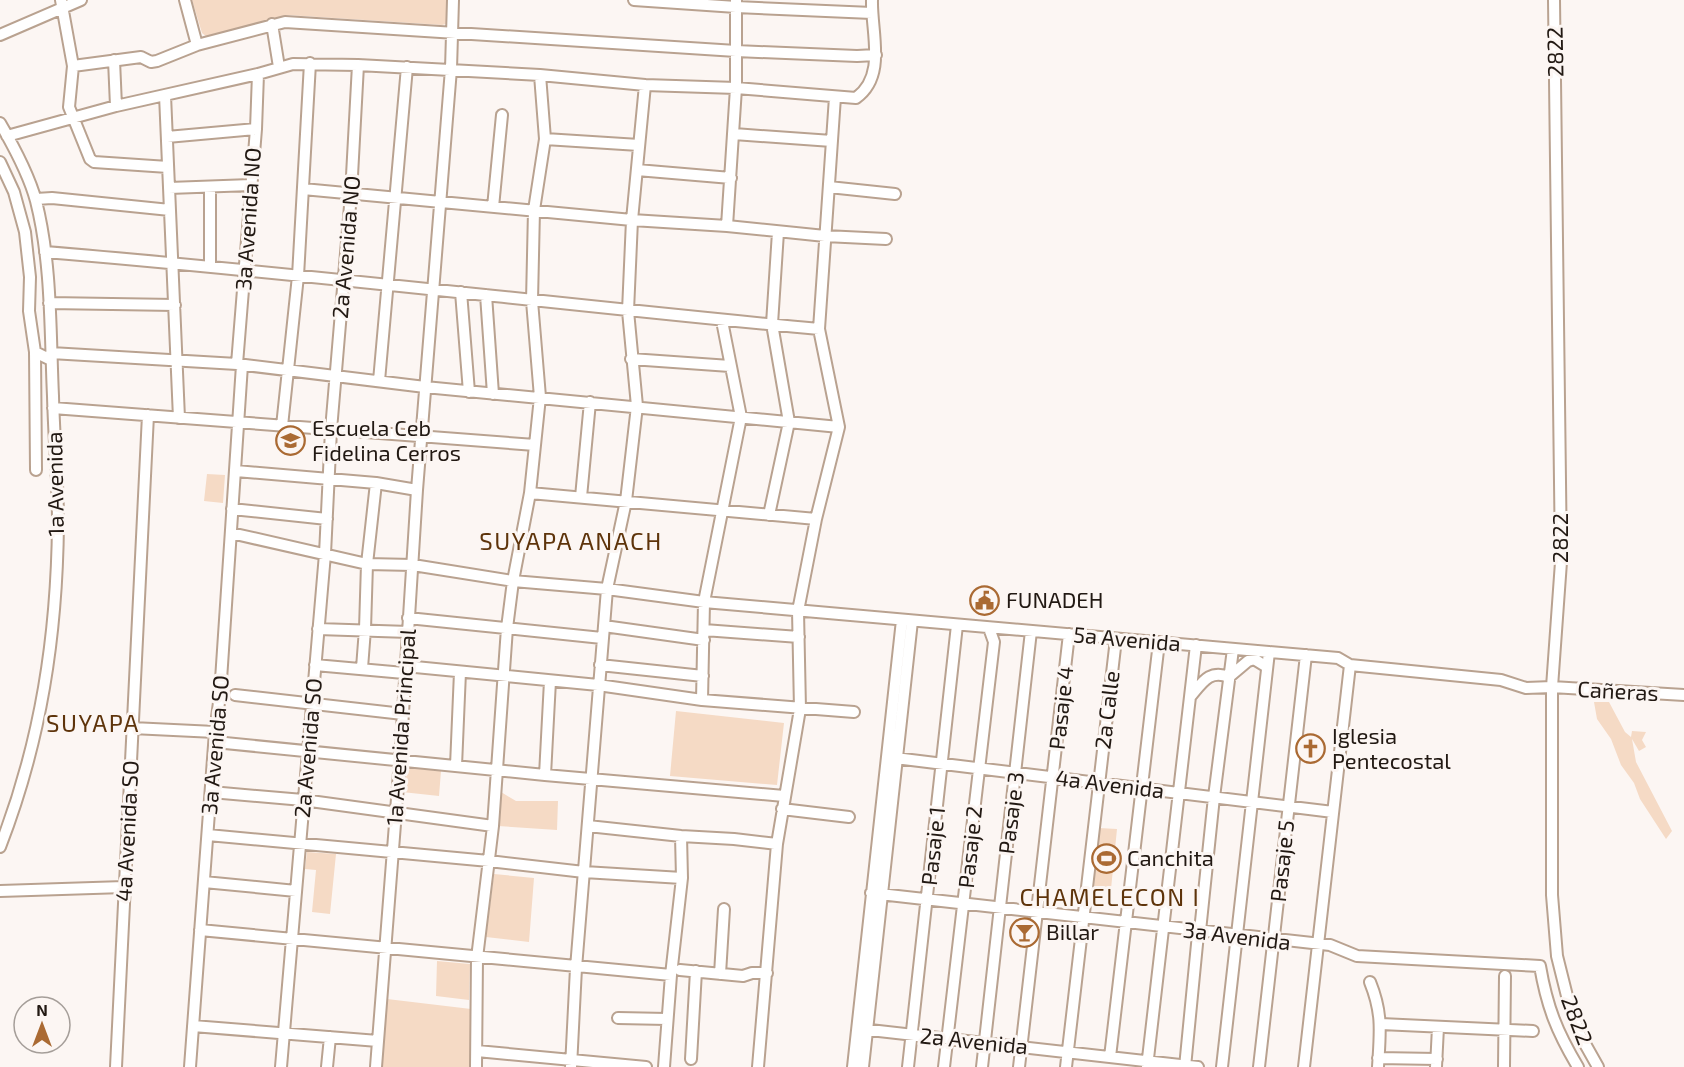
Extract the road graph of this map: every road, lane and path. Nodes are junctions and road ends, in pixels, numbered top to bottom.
1 (81, 0) edge
2 (185, 0) edge
3 (453, 0) edge
4 (634, 0) edge
5 (872, 0) edge
6 (1554, 0) edge
7 (62, 4) edge
8 (736, 4) edge
9 (872, 13) junction
10 (272, 24) junction
11 (452, 32) junction
12 (0, 35) edge
13 (197, 45) junction
14 (736, 51) junction
15 (876, 55) junction
16 (114, 60) junction
17 (310, 63) junction
18 (358, 64) junction
19 (73, 66) junction
20 (279, 67) junction
21 (407, 68) junction
22 (451, 69) junction
23 (258, 74) junction
24 (540, 75) junction
25 (645, 85) junction
26 (736, 88) junction
27 (165, 95) junction
28 (835, 97) junction
29 (116, 106) junction
30 (502, 115) dead end
31 (75, 118) junction
32 (0, 123) edge
33 (256, 129) junction
34 (734, 134) junction
35 (7, 136) junction
36 (167, 137) junction
37 (545, 139) junction
38 (832, 141) junction
39 (639, 146) junction
40 (0, 162) edge
41 (168, 167) junction
42 (637, 170) junction
43 (731, 178) junction
44 (250, 185) junction
45 (210, 187) junction
46 (829, 187) junction
47 (169, 188) junction
48 (303, 189) junction
49 (351, 194) junction
50 (895, 194) dead end
51 (396, 198) junction
52 (36, 199) junction
53 (441, 203) junction
54 (494, 207) junction
55 (170, 210) junction
56 (534, 210) junction
57 (632, 220) junction
58 (727, 226) junction
59 (778, 232) junction
60 (825, 236) junction
61 (886, 239) dead end
62 (45, 252) junction
63 (173, 263) junction
64 (210, 267) junction
65 (244, 271) junction
66 (298, 276) junction
67 (344, 280) junction
68 (387, 285) junction
69 (433, 290) junction
70 (461, 292) junction
71 (486, 295) junction
72 (532, 301) junction
73 (49, 303) junction
74 (175, 305) junction
75 (628, 311) junction
76 (722, 321) junction
77 (772, 324) junction
78 (819, 329) junction
79 (35, 352) junction
80 (51, 356) junction
81 (177, 359) junction
82 (631, 359) junction
83 (240, 364) junction
84 (730, 366) junction
85 (288, 371) junction
86 (336, 376) junction
87 (379, 381) junction
88 (425, 387) junction
89 (469, 392) junction
90 (493, 394) junction
91 (540, 397) junction
92 (590, 402) junction
93 (637, 406) junction
94 (53, 408) junction
95 (148, 415) junction
96 (741, 417) junction
97 (179, 418) junction
98 (239, 422) junction
99 (789, 422) junction
100 (282, 426) junction
101 (839, 427) junction
102 (331, 430) junction
103 (421, 437) junction
104 (535, 445) junction
105 (36, 470) dead end
106 (236, 471) junction
107 (330, 479) junction
108 (376, 483) junction
109 (417, 490) junction
110 (530, 493) junction
111 (581, 497) junction
112 (626, 501) junction
113 (232, 509) junction
114 (721, 511) junction
115 (769, 515) junction
116 (327, 519) junction
117 (816, 519) junction
118 (231, 533) junction
119 (325, 554) junction
120 (367, 564) junction
121 (413, 565) junction
122 (513, 581) junction
123 (608, 589) junction
124 (704, 602) junction
125 (798, 610) junction
126 (408, 618) junction
127 (907, 621) junction
128 (957, 625) junction
129 (604, 627) junction
130 (507, 628) junction
131 (989, 628) junction
132 (318, 629) junction
133 (365, 629) junction
134 (1031, 631) junction
135 (409, 632) junction
136 (1069, 634) junction
137 (704, 635) junction
138 (799, 637) junction
139 (602, 638) junction
140 (1116, 639) junction
141 (1159, 642) junction
142 (1196, 645) junction
143 (1233, 648) junction
144 (1269, 652) junction
145 (1306, 655) junction
146 (1194, 660) junction
147 (315, 665) junction
148 (600, 665) junction
149 (1350, 665) junction
150 (1267, 667) junction
151 (362, 668) junction
152 (404, 670) junction
153 (460, 672) junction
154 (1212, 675) junction
155 (503, 676) junction
156 (703, 676) junction
157 (1229, 677) junction
158 (550, 681) junction
159 (598, 685) junction
160 (1552, 687) junction
161 (234, 695) dead end
162 (1684, 695) edge
163 (1189, 698) junction
164 (702, 700) junction
165 (312, 704) junction
166 (800, 709) junction
167 (854, 712) dead end
168 (403, 714) junction
169 (132, 728) junction
170 (215, 737) junction
171 (307, 752) junction
172 (892, 757) junction
173 (400, 760) junction
174 (942, 763) junction
175 (456, 766) junction
176 (979, 768) junction
177 (498, 770) junction
178 (1016, 772) junction
179 (545, 775) junction
180 (1054, 777) junction
181 (592, 778) junction
182 (1099, 782) junction
183 (1141, 788) junction
184 (211, 792) junction
185 (1178, 792) junction
186 (784, 796) junction
187 (1214, 797) junction
188 (303, 800) junction
189 (1254, 802) junction
190 (1288, 806) junction
191 (782, 809) junction
192 (1333, 812) junction
193 (396, 813) junction
194 (849, 817) dead end
195 (493, 826) junction
196 (588, 826) junction
197 (207, 835) junction
198 (681, 837) junction
199 (299, 844) junction
200 (777, 844) junction
201 (0, 847) edge
202 (393, 853) junction
203 (489, 861) junction
204 (584, 872) junction
205 (682, 878) junction
206 (204, 882) junction
207 (124, 887) junction
208 (0, 891) edge
209 (296, 891) junction
210 (876, 893) junction
211 (927, 899) junction
212 (964, 904) junction
213 (1000, 908) junction
214 (724, 909) dead end
215 (1036, 912) junction
216 (1084, 918) junction
217 (1126, 922) junction
218 (1163, 927) junction
219 (200, 930) junction
220 (1200, 931) junction
221 (1236, 936) junction
222 (293, 938) junction
223 (1273, 940) junction
224 (1318, 945) junction
225 (385, 948) junction
226 (477, 958) junction
227 (576, 968) junction
228 (696, 971) junction
229 (676, 972) junction
230 (720, 974) junction
231 (1505, 976) dead end
232 (766, 978) junction
233 (1370, 982) dead end
234 (618, 1018) dead end
235 (667, 1019) junction
236 (1381, 1024) junction
237 (193, 1026) junction
238 (1438, 1027) junction
239 (862, 1029) junction
240 (1505, 1029) junction
241 (1533, 1030) dead end
242 (284, 1034) junction
243 (912, 1034) junction
244 (330, 1037) junction
245 (947, 1038) junction
246 (378, 1041) junction
247 (984, 1043) junction
248 (1021, 1047) junction
249 (477, 1051) junction
250 (1067, 1052) junction
251 (1110, 1057) junction
252 (691, 1059) dead end
253 (571, 1063) edge
254 (1378, 1063) edge
255 (1437, 1063) edge
256 (1148, 1064) edge
257 (1185, 1066) edge
258 (116, 1067) edge
259 (190, 1067) edge
260 (281, 1067) edge
261 (327, 1067) edge
262 (376, 1067) edge
263 (476, 1067) edge
264 (646, 1067) edge
265 (664, 1067) edge
266 (758, 1067) edge
267 (853, 1067) edge
268 (863, 1067) edge
269 (908, 1067) edge
270 (944, 1067) edge
271 (982, 1067) edge
272 (1019, 1067) edge
273 (1066, 1067) edge
274 (1198, 1067) edge
275 (1222, 1067) edge
276 (1259, 1067) edge
277 (1304, 1067) edge
278 (1504, 1067) edge
279 (1578, 1067) edge
280 (1598, 1067) edge

1 - 7 street
2 - 13 street
3 - 11 street, 1a Avenida Principal
4 - 8 street
5 - 9 street
6 - 160 street, 2822
7 - 12 street
7 - 19 street
8 - 9 street
8 - 14 street
9 - 15 street
10 - 11 street
10 - 13 street
10 - 20 street
11 - 14 street
11 - 22 street, 1a Avenida Principal
13 - 16 street
14 - 15 street
14 - 26 street
15 - 28 street
16 - 19 street
16 - 29 street
17 - 18 street
17 - 20 street
17 - 48 street
18 - 21 street
18 - 49 street, 2a Avenida NO
19 - 31 street
20 - 23 street
21 - 22 street
21 - 51 street
22 - 24 street
22 - 53 street, 1a Avenida Principal
23 - 27 street
23 - 33 street, 3a Avenida NO
24 - 25 street
24 - 37 street
25 - 26 street
25 - 39 street
26 - 28 street
26 - 34 street
27 - 29 street
27 - 36 street
28 - 38 street
29 - 31 street
30 - 54 street
31 - 35 street
31 - 41 street
32 - 35 street, 1a Avenida
33 - 36 street
33 - 44 street, 3a Avenida NO
34 - 38 street
34 - 43 street
35 - 52 street, 1a Avenida
36 - 41 street
37 - 39 street
37 - 56 street
38 - 46 street
39 - 42 street
40 - 79 street
41 - 47 street
42 - 43 street
42 - 57 street
43 - 58 street
44 - 45 street
44 - 65 street, 3a Avenida NO
45 - 47 street
45 - 64 street
46 - 50 street
46 - 60 street
47 - 55 street
48 - 49 street
48 - 66 street
49 - 51 street
49 - 67 street, 2a Avenida NO
51 - 53 street
51 - 68 street
52 - 55 street
52 - 62 street, 1a Avenida
53 - 54 street
53 - 69 street, 1a Avenida Principal
54 - 56 street
55 - 63 street
56 - 57 street
56 - 72 street
57 - 58 street
57 - 75 street
58 - 59 street
59 - 60 street
59 - 77 street
60 - 61 street
60 - 78 street
62 - 63 street
62 - 73 street, 1a Avenida
63 - 64 street
63 - 74 street
64 - 65 street
65 - 66 street
65 - 83 street, 3a Avenida NO
66 - 67 street
66 - 85 street
67 - 68 street
67 - 86 street, 2a Avenida NO
68 - 69 street
68 - 87 street
69 - 70 street
69 - 88 street, 1a Avenida Principal
70 - 71 street
70 - 89 street
71 - 72 street
71 - 90 street
72 - 75 street
72 - 91 street
73 - 74 street
73 - 80 street, 1a Avenida
74 - 81 street
75 - 76 street
75 - 82 street
76 - 77 street
76 - 84 street
77 - 78 street
77 - 99 street
78 - 101 street
79 - 80 street
79 - 105 street
80 - 81 street
80 - 94 street, 1a Avenida
81 - 83 street
81 - 97 street
82 - 84 street
82 - 93 street
83 - 85 street
83 - 98 street, 3a Avenida NO
84 - 96 street
85 - 86 street
85 - 100 street
86 - 87 street
86 - 102 street, 2a Avenida NO
87 - 88 street
88 - 89 street
88 - 103 street, 1a Avenida Principal
89 - 90 street
90 - 91 street
91 - 92 street
91 - 104 street
92 - 93 street
92 - 111 street
93 - 96 street
93 - 112 street
94 - 95 street
94 - 201 street, 1a Avenida
95 - 97 street
95 - 169 street, 4a Avenida SO
96 - 99 street
96 - 114 street
97 - 98 street
98 - 100 street
98 - 106 street, 3a Avenida SO
99 - 101 street
99 - 115 street
100 - 102 street
101 - 117 street
102 - 103 street
102 - 107 street, 2a Avenida SO
103 - 104 street
103 - 109 street, 1a Avenida Principal
104 - 110 street
106 - 107 street
106 - 113 street, 3a Avenida SO
107 - 108 street
107 - 116 street, 2a Avenida SO
108 - 109 street
108 - 120 street
109 - 121 street, 1a Avenida Principal
110 - 111 street
110 - 122 street
111 - 112 street
112 - 114 street
112 - 123 street
113 - 116 street
113 - 118 street, 3a Avenida SO
114 - 115 street
114 - 124 street
115 - 117 street
116 - 119 street, 2a Avenida SO
117 - 125 street
118 - 119 street, 5a Avenida
118 - 170 street, 3a Avenida SO
119 - 120 street, 5a Avenida
119 - 132 street, 2a Avenida SO
120 - 121 street, 5a Avenida
120 - 133 street
121 - 122 street, 5a Avenida
121 - 126 street, 1a Avenida Principal
122 - 123 street, 5a Avenida
122 - 130 street
123 - 124 street, 5a Avenida
123 - 129 street
124 - 125 street, 5a Avenida
124 - 137 street
125 - 127 street, 5a Avenida
125 - 138 street
126 - 130 street
126 - 135 street, 1a Avenida Principal
127 - 128 street, 5a Avenida
127 - 172 street
128 - 131 street, 5a Avenida
128 - 174 street, Pasaje 1
129 - 137 street
129 - 139 street
130 - 139 street
130 - 155 street
131 - 134 street, 5a Avenida
131 - 176 street, Pasaje 2
132 - 133 street
132 - 147 street, 2a Avenida SO
133 - 135 street
133 - 151 street
134 - 136 street, 5a Avenida
134 - 178 street, Pasaje 3
135 - 152 street, 1a Avenida Principal
136 - 140 street, 5a Avenida
136 - 180 street, Pasaje 4
137 - 138 street
137 - 156 street
138 - 166 street
139 - 148 street
140 - 141 street, 5a Avenida
140 - 182 street, 2a Calle
141 - 142 street, 5a Avenida
141 - 183 street
142 - 143 street, 5a Avenida
142 - 146 street
143 - 144 street, 5a Avenida
143 - 157 street
144 - 145 street, 5a Avenida
144 - 150 street
145 - 149 street, 5a Avenida
145 - 190 street, Pasaje 5
146 - 154 street
146 - 163 street
147 - 151 street
147 - 165 street, 2a Avenida SO
148 - 156 street
148 - 159 street
149 - 160 street, Cañeras
149 - 192 street
150 - 157 street
150 - 189 street
151 - 152 street
152 - 153 street
152 - 168 street, 1a Avenida Principal
153 - 155 street
153 - 175 street
154 - 157 street
154 - 163 street
155 - 158 street
155 - 177 street
156 - 164 street
157 - 187 street
158 - 159 street
158 - 179 street
159 - 164 street
159 - 181 street
160 - 162 street, Cañeras
160 - 280 street, 2822
161 - 165 street
163 - 185 street
164 - 166 street
165 - 168 street
165 - 171 street, 2a Avenida SO
166 - 167 street
166 - 186 street
168 - 173 street, 1a Avenida Principal
169 - 170 street
169 - 207 street, 4a Avenida SO
170 - 171 street
170 - 184 street, 3a Avenida SO
171 - 173 street
171 - 188 street, 2a Avenida SO
172 - 174 street, 4a Avenida
172 - 210 street
173 - 175 street
173 - 193 street, 1a Avenida Principal
174 - 176 street, 4a Avenida
174 - 211 street, Pasaje 1
175 - 177 street
176 - 178 street, 4a Avenida
176 - 212 street, Pasaje 2
177 - 179 street
177 - 195 street
178 - 180 street, 4a Avenida
178 - 213 street, Pasaje 3
179 - 181 street
180 - 182 street, 4a Avenida
180 - 215 street, Pasaje 4
181 - 186 street
181 - 196 street
182 - 183 street, 4a Avenida
182 - 216 street, 2a Calle
183 - 185 street, 4a Avenida
183 - 217 street
184 - 188 street
184 - 197 street, 3a Avenida SO
185 - 187 street, 4a Avenida
185 - 218 street
186 - 191 street
187 - 189 street, 4a Avenida
187 - 220 street
188 - 193 street
188 - 199 street, 2a Avenida SO
189 - 190 street, 4a Avenida
189 - 221 street
190 - 192 street, 4a Avenida
190 - 223 street, Pasaje 5
191 - 194 street
191 - 200 street
192 - 224 street
193 - 195 street
193 - 202 street, 1a Avenida Principal
195 - 203 street
196 - 198 street
196 - 204 street
197 - 199 street
197 - 206 street, 3a Avenida SO
198 - 200 street
198 - 205 street
199 - 202 street
199 - 209 street, 2a Avenida SO
200 - 232 street
202 - 203 street
202 - 225 street, 1a Avenida Principal
203 - 204 street
203 - 226 street
204 - 205 street
204 - 227 street
205 - 229 street
206 - 209 street
206 - 219 street, 3a Avenida SO
207 - 208 street
207 - 258 street, 4a Avenida SO
209 - 222 street, 2a Avenida SO
210 - 211 street, 3a Avenida
210 - 239 street
211 - 212 street, 3a Avenida
211 - 243 street, Pasaje 1
212 - 213 street, 3a Avenida
212 - 245 street, Pasaje 2
213 - 215 street, 3a Avenida
213 - 247 street, Pasaje 3
214 - 230 street
215 - 216 street, 3a Avenida
215 - 248 street, Pasaje 4
216 - 217 street, 3a Avenida
216 - 250 street, 2a Calle
217 - 218 street, 3a Avenida
217 - 251 street
218 - 220 street, 3a Avenida
218 - 256 street
219 - 222 street
219 - 237 street, 3a Avenida SO
220 - 221 street, 3a Avenida
220 - 257 street
221 - 223 street, 3a Avenida
221 - 275 street
222 - 225 street
222 - 242 street, 2a Avenida SO
223 - 224 street, 3a Avenida
223 - 276 street, Pasaje 5
224 - 277 street
224 - 279 street, 3a Avenida
225 - 226 street
225 - 246 street, 1a Avenida Principal
226 - 227 street
226 - 249 street
227 - 229 street
227 - 253 street
228 - 229 street
228 - 230 street
228 - 252 street
229 - 235 street
230 - 232 street
231 - 240 street
232 - 266 street
233 - 236 street
234 - 235 street
235 - 265 street
236 - 238 street
236 - 254 street
237 - 242 street
237 - 259 street, 3a Avenida SO
238 - 240 street
238 - 255 street
239 - 243 street, 2a Avenida
239 - 267 street
239 - 268 street
240 - 241 street
240 - 278 street
242 - 244 street
242 - 260 street, 2a Avenida SO
243 - 245 street, 2a Avenida
243 - 269 street, Pasaje 1
244 - 246 street
244 - 261 street
245 - 247 street, 2a Avenida
245 - 270 street, Pasaje 2
246 - 262 street, 1a Avenida Principal
247 - 248 street, 2a Avenida
247 - 271 street, Pasaje 3
248 - 250 street, 2a Avenida
248 - 272 street, Pasaje 4
249 - 253 street
249 - 263 street
250 - 251 street, 2a Avenida
250 - 273 street, 2a Calle
251 - 256 street, 2a Avenida
253 - 264 street
254 - 255 street
256 - 257 street, 2a Avenida
257 - 274 street, 2a Avenida

